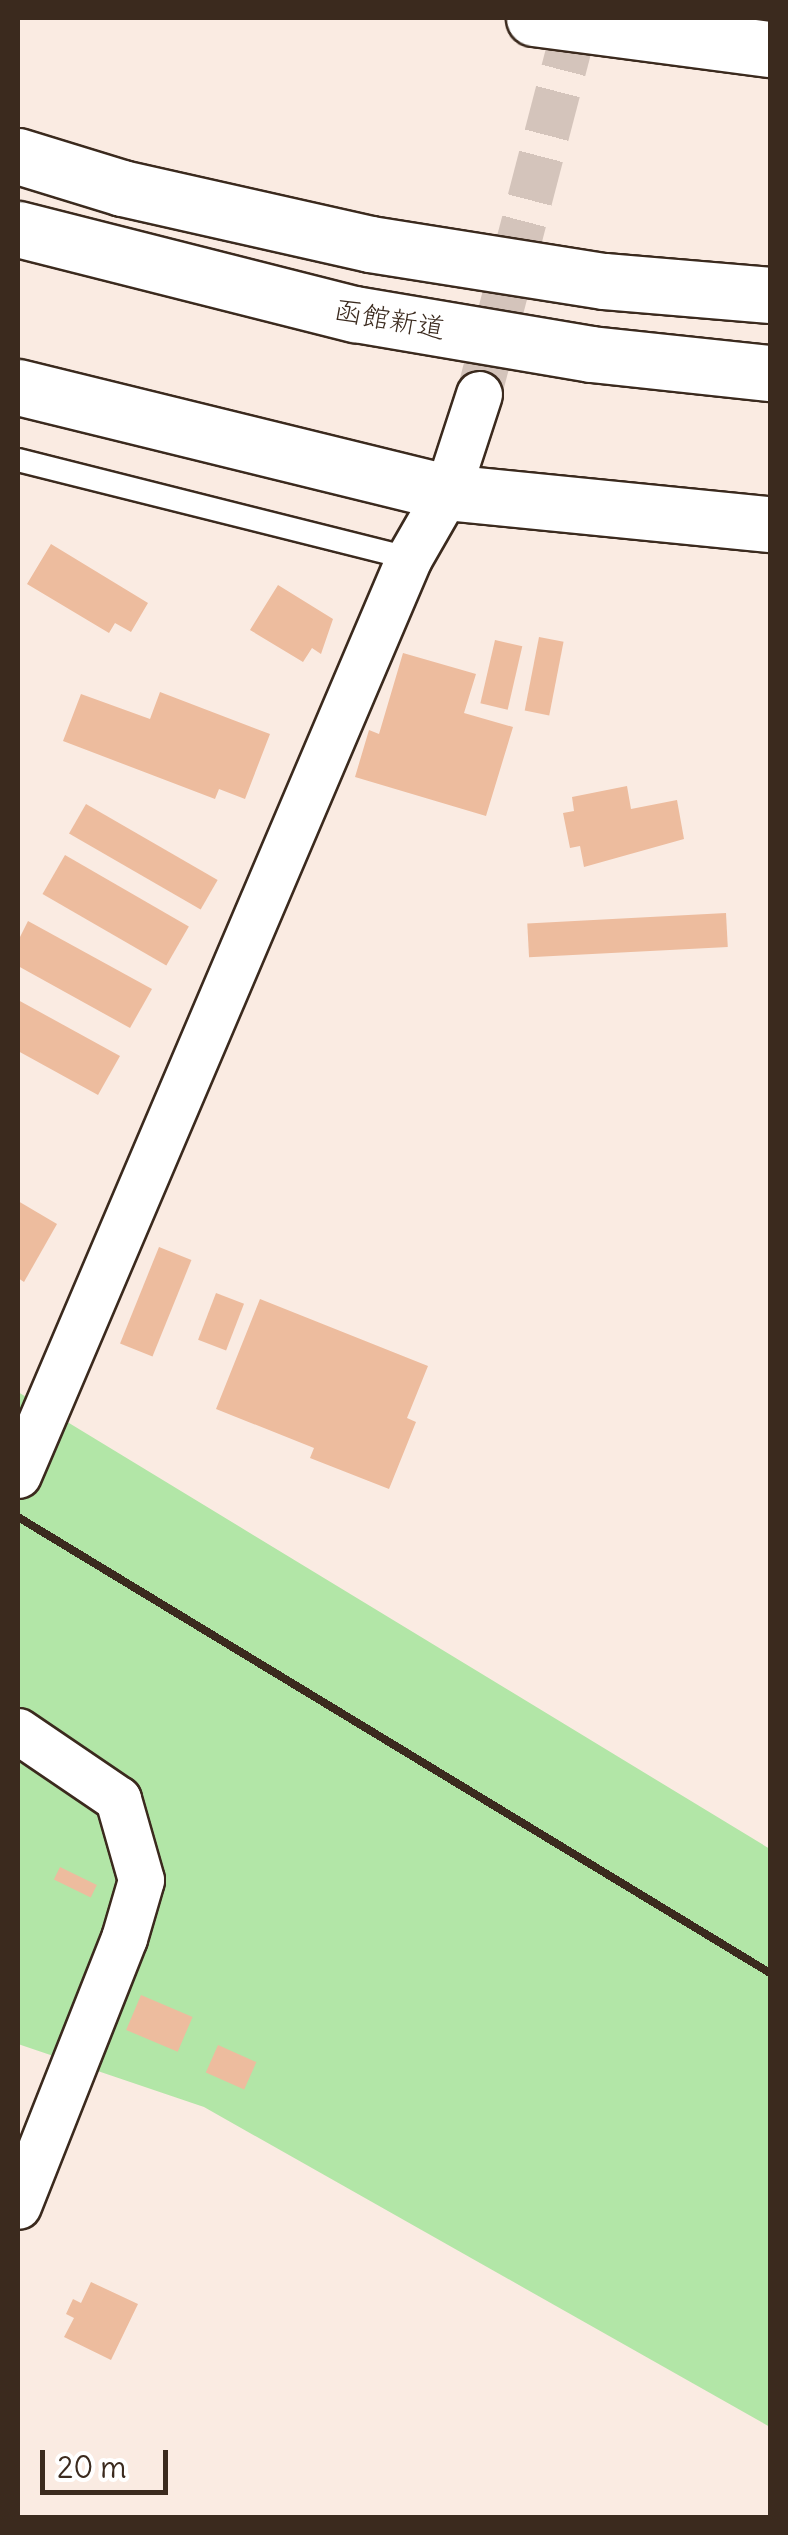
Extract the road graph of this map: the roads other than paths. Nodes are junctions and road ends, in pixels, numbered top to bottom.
1 (534, 18) edge
2 (770, 49) edge
3 (18, 156) edge
4 (18, 229) edge
5 (770, 296) edge
6 (770, 372) edge
7 (18, 387) edge
8 (479, 394) tunnel mouth
9 (18, 460) edge
10 (447, 492) junction
11 (770, 524) edge
12 (409, 558) junction
13 (20, 1470) edge
14 (18, 1731) edge
15 (18, 2206) edge

1 - 2 highway
3 - 5 highway
4 - 6 highway, 函館新道
7 - 10 highway
8 - 10 street
9 - 12 lane
10 - 11 highway
10 - 12 street
12 - 13 street
14 - 15 street

